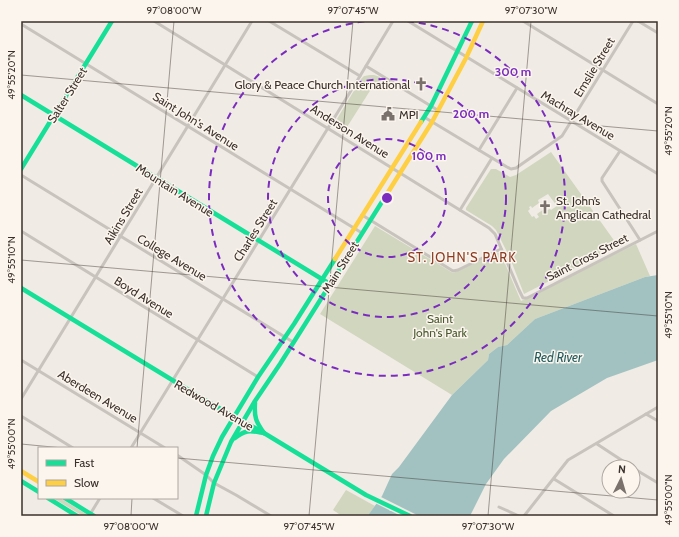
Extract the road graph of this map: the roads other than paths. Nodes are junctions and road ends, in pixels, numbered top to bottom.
1 (112, 21) edge
2 (154, 21) edge
3 (252, 21) edge
4 (269, 21) edge
5 (393, 21) edge
6 (408, 21) edge
7 (472, 21) edge
8 (483, 21) edge
9 (523, 21) edge
10 (633, 21) edge
11 (638, 21) edge
12 (21, 24) edge
13 (658, 33) edge
14 (457, 52) junction
15 (466, 58) junction
16 (86, 64) junction
17 (225, 65) junction
18 (366, 66) junction
19 (603, 70) junction
20 (360, 76) junction
21 (517, 88) junction
22 (21, 95) edge
23 (658, 104) edge
24 (431, 106) junction
25 (439, 111) junction
26 (54, 116) junction
27 (424, 117) junction
28 (432, 122) junction
29 (572, 122) junction
30 (188, 127) junction
31 (328, 128) junction
32 (479, 150) junction
33 (620, 151) junction
34 (492, 158) junction
35 (392, 167) junction
36 (21, 169) edge
37 (400, 173) junction
38 (658, 174) edge
39 (21, 175) edge
40 (156, 178) junction
41 (290, 190) junction
42 (460, 210) junction
43 (362, 215) junction
44 (370, 220) junction
45 (353, 228) junction
46 (21, 231) edge
47 (658, 231) edge
48 (362, 234) junction
49 (121, 237) junction
50 (640, 240) junction
51 (258, 241) junction
52 (501, 249) junction
53 (96, 277) junction
54 (321, 279) junction
55 (330, 284) junction
56 (21, 288) edge
57 (524, 298) joint
58 (223, 299) junction
59 (71, 318) junction
60 (285, 338) junction
61 (198, 340) junction
62 (293, 342) junction
63 (21, 360) edge
64 (38, 371) junction
65 (258, 377) junction
66 (172, 381) junction
67 (21, 399) edge
68 (255, 402) junction
69 (658, 407) edge
70 (646, 414) junction
71 (21, 416) edge
72 (234, 417) junction
73 (658, 421) edge
74 (243, 422) junction
75 (140, 433) junction
76 (264, 434) junction
77 (231, 442) junction
78 (597, 444) junction
79 (71, 447) edge
80 (132, 447) edge
81 (163, 447) edge
82 (178, 457) edge
83 (620, 459) edge
84 (21, 471) edge
85 (641, 473) edge
86 (206, 475) junction
87 (554, 478) junction
88 (21, 481) edge
89 (38, 481) edge
90 (214, 483) junction
91 (658, 483) edge
92 (38, 491) edge
93 (50, 499) edge
94 (67, 499) edge
95 (99, 499) edge
96 (155, 499) edge
97 (499, 507) dead end
98 (91, 515) edge
99 (78, 516) edge
100 (183, 516) edge
101 (196, 516) edge
102 (206, 516) edge
103 (270, 516) edge
104 (410, 516) edge
105 (519, 516) edge
106 (524, 516) edge
107 (614, 516) edge

1 - 16 main road, Salter Street
2 - 17 street, Anderson Avenue
3 - 17 street, Aikins Street
4 - 20 street
5 - 18 street, Charles Street
6 - 14 street, Machray Avenue
7 - 14 main road, Main Street
8 - 15 main road, Main Street
9 - 19 street
10 - 19 street, Emslie Street
11 - 13 street
12 - 16 street, Saint John's Avenue
14 - 15 street, Machray Avenue
14 - 24 main road, Main Street
15 - 21 street, Machray Avenue
15 - 25 main road, Main Street
16 - 26 main road, Salter Street
16 - 30 street, Saint John's Avenue
17 - 30 street, Aikins Street
17 - 31 street, Anderson Avenue
18 - 20 street, Charles Street
18 - 24 street
19 - 23 street
19 - 29 street, Emslie Street
20 - 31 street, Charles Street
21 - 29 street, Machray Avenue
21 - 32 street
22 - 26 main road, Mountain Avenue
24 - 25 street
24 - 27 main road, Main Street
25 - 28 main road, Main Street
26 - 36 main road, Salter Street
26 - 40 main road, Mountain Avenue
27 - 28 street
27 - 35 main road, Main Street
28 - 32 street
28 - 37 main road, Main Street
29 - 33 street, Machray Avenue
29 - 34 street, Emslie Street
30 - 40 street, Aikins Street
30 - 41 street, Saint John's Avenue
31 - 35 street, Anderson Avenue
31 - 41 street, Charles Street
32 - 34 street
33 - 38 street, Machray Avenue
33 - 50 street
34 - 42 street
35 - 37 street, Anderson Avenue
35 - 43 main road, Main Street
37 - 42 street, Anderson Avenue
37 - 44 main road, Main Street
39 - 49 street, College Avenue
40 - 49 street, Aikins Street
40 - 51 main road, Mountain Avenue
41 - 45 street, Saint John's Avenue
41 - 51 street, Charles Street
42 - 52 street, Anderson Avenue
43 - 44 street
43 - 45 main road, Main Street
44 - 48 main road, Main Street
44 - 52 street
45 - 48 street, Saint John's Avenue
45 - 54 main road, Main Street
46 - 53 street, Boyd Avenue
47 - 50 street, Saint Cross Street
48 - 55 main road, Main Street
49 - 53 street, Aikins Street
49 - 58 street, College Avenue
50 - 57 street, Saint Cross Street
51 - 54 main road, Mountain Avenue
51 - 58 street, Charles Street
52 - 57 street, Anderson Avenue
53 - 59 street, Aikins Street
53 - 61 street, Boyd Avenue
54 - 55 main road, Mountain Avenue
54 - 60 main road, Main Street
55 - 62 main road, Main Street
56 - 59 main road, Redwood Avenue
58 - 60 street, College Avenue
58 - 61 street, Charles Street
59 - 64 street, Aikins Street
59 - 66 main road, Redwood Avenue
60 - 62 street, College Avenue
60 - 65 main road, Main Street
61 - 65 street, Boyd Avenue
61 - 66 street, Charles Street
62 - 68 main road, Main Street
63 - 64 street, Aberdeen Avenue
64 - 67 street, Aikins Street
64 - 75 street, Aberdeen Avenue
65 - 72 main road, Main Street
66 - 72 main road, Redwood Avenue
66 - 75 street, Charles Street
68 - 74 main road, Main Street
68 - 76 main road
69 - 70 street
70 - 73 street
70 - 78 street
71 - 79 street
72 - 74 main road, Redwood Avenue
72 - 86 main road, Main Street
74 - 76 main road, Redwood Avenue
74 - 77 main road, Main Street
75 - 80 street, Charles Street
75 - 81 street, Aberdeen Avenue
76 - 77 main road
76 - 104 main road, Redwood Avenue
77 - 90 main road, Main Street
78 - 83 street
78 - 87 street
82 - 86 street
84 - 89 main road
85 - 91 street
86 - 90 street
86 - 101 main road, Main Street
87 - 106 street
87 - 107 street
88 - 92 main road
90 - 102 main road, Main Street
90 - 103 street
93 - 99 main road
94 - 98 main road
95 - 98 street
96 - 100 street
97 - 105 street

